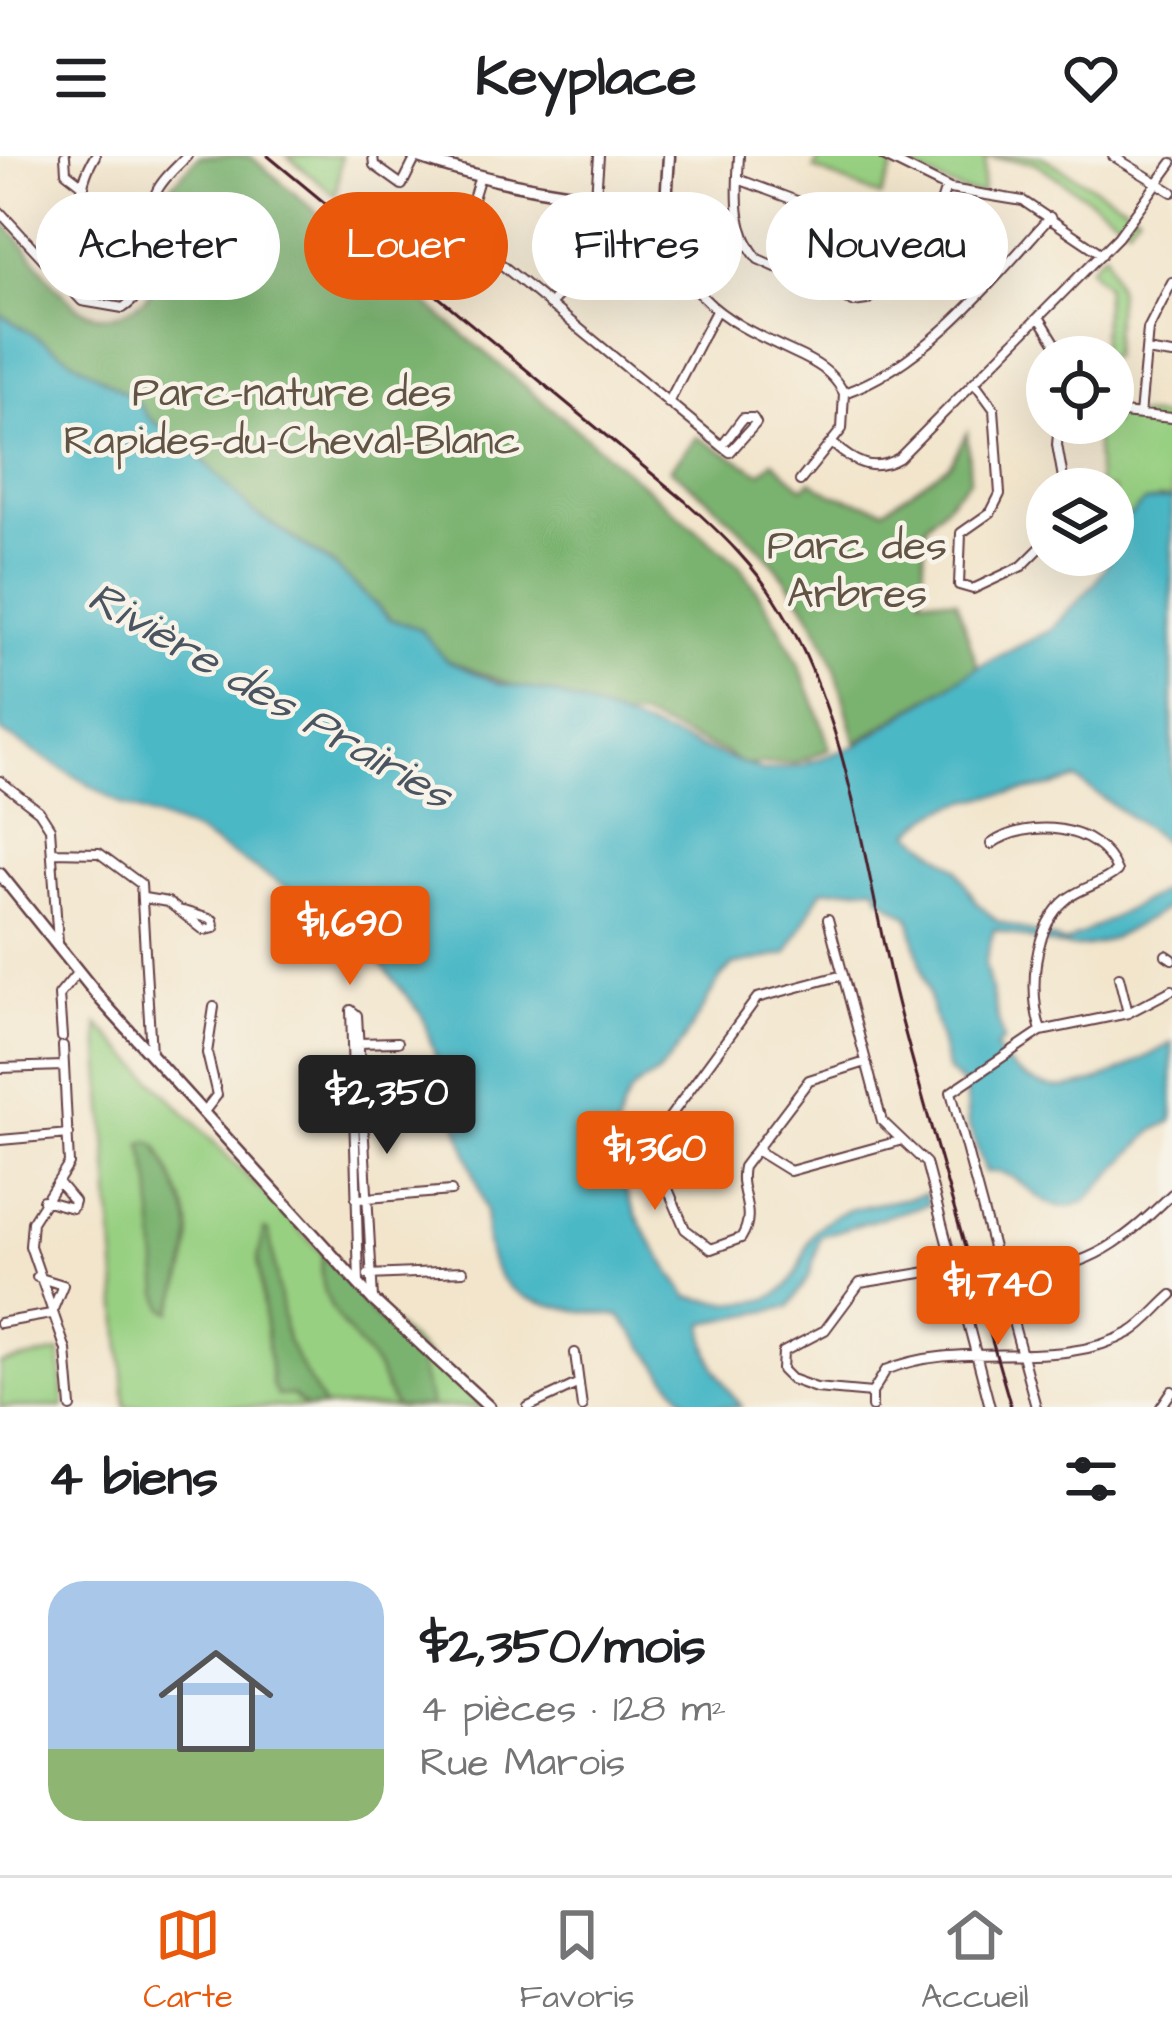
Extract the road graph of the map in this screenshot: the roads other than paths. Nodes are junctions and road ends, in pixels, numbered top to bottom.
1 (64, 156) edge
2 (95, 156) edge
3 (187, 156) edge
4 (374, 156) edge
5 (414, 156) edge
6 (599, 156) edge
7 (669, 156) edge
8 (740, 156) edge
9 (883, 156) edge
10 (1113, 156) edge
11 (1172, 163) edge
12 (479, 179) junction
13 (738, 179) junction
14 (1160, 184) junction
15 (84, 186) junction
16 (946, 187) junction
17 (83, 192) edge
18 (157, 192) edge
19 (555, 192) edge
20 (596, 192) edge
21 (667, 192) edge
22 (772, 192) edge
23 (944, 192) edge
24 (1172, 192) edge
25 (0, 212) edge
26 (1050, 217) junction
27 (36, 250) edge
28 (1102, 254) junction
29 (766, 263) edge
30 (1172, 281) edge
31 (83, 300) edge
32 (133, 300) edge
33 (553, 300) edge
34 (705, 300) edge
35 (549, 304) junction
36 (715, 313) junction
37 (1041, 320) junction
38 (1051, 336) edge
39 (1146, 351) junction
40 (1172, 355) edge
41 (975, 383) junction
42 (844, 393) junction
43 (668, 403) junction
44 (1134, 414) edge
45 (1140, 415) junction
46 (1172, 418) edge
47 (833, 444) junction
48 (722, 446) junction
49 (800, 482) dead end
50 (1026, 560) edge
51 (0, 781) edge
52 (991, 844) dead end
53 (53, 852) junction
54 (2, 879) edge
55 (144, 898) junction
56 (183, 911) dead end
57 (828, 919) dead end
58 (58, 945) junction
59 (78, 972) junction
60 (843, 975) junction
61 (1119, 977) dead end
62 (1172, 990) edge
63 (214, 1007) dead end
64 (1128, 1013) junction
65 (1041, 1031) junction
66 (398, 1042) dead end
67 (151, 1055) junction
68 (866, 1062) junction
69 (64, 1066) junction
70 (0, 1068) edge
71 (203, 1113) junction
72 (426, 1118) dead end
73 (357, 1121) junction
74 (69, 1134) junction
75 (0, 1140) edge
76 (898, 1142) junction
77 (756, 1150) junction
78 (59, 1183) junction
79 (451, 1191) dead end
80 (1172, 1194) edge
81 (368, 1198) junction
82 (356, 1199) junction
83 (43, 1200) junction
84 (952, 1268) junction
85 (463, 1271) dead end
86 (372, 1275) junction
87 (37, 1277) junction
88 (1003, 1278) junction
89 (359, 1280) junction
90 (1172, 1294) edge
91 (373, 1300) junction
92 (51, 1313) junction
93 (0, 1322) edge
94 (973, 1351) junction
95 (574, 1354) dead end
96 (1024, 1357) junction
97 (579, 1383) junction
98 (1172, 1391) edge
99 (872, 1393) junction
100 (71, 1407) edge
101 (489, 1407) edge
102 (528, 1407) edge
103 (582, 1407) edge
104 (872, 1407) edge
105 (990, 1407) edge
106 (1036, 1407) edge
107 (1161, 1407) edge

1 - 15 street
2 - 15 street
3 - 18 street
4 - 5 street
5 - 12 street
6 - 20 street
7 - 21 street
8 - 13 street
9 - 16 street
10 - 14 street
11 - 14 street
12 - 19 street
12 - 35 street
13 - 22 street
13 - 29 street
14 - 24 street
14 - 28 street
15 - 17 street
16 - 23 street
16 - 26 street
25 - 27 street
26 - 28 street
26 - 42 street
28 - 37 street
30 - 39 street
31 - 32 street
33 - 35 street
34 - 36 street
35 - 43 street
36 - 42 street
36 - 43 street
37 - 38 street
37 - 41 street
39 - 40 street
39 - 45 street
41 - 47 street
41 - 50 street
42 - 47 street
43 - 48 street
44 - 45 street
45 - 46 street
47 - 49 street
48 - 48 street
51 - 53 street
52 - 65 street
53 - 55 street
53 - 58 street
54 - 58 street
55 - 56 street
55 - 67 street
57 - 60 street
58 - 59 street
59 - 67 street
59 - 69 street
60 - 68 street
60 - 77 street
61 - 64 street
62 - 64 street
63 - 71 street
64 - 65 street
65 - 88 street
66 - 73 street
67 - 71 street
68 - 76 street
68 - 77 street
69 - 70 street
69 - 74 street
71 - 89 street
72 - 73 street
73 - 81 street
73 - 82 street
74 - 75 street
74 - 78 street
76 - 77 street
76 - 84 street
78 - 83 street
78 - 83 street
79 - 81 street
80 - 88 street
81 - 82 street
81 - 86 street
82 - 89 street
83 - 87 street
84 - 94 street
84 - 99 street
85 - 86 street
86 - 89 street
86 - 91 street
87 - 92 street
87 - 92 street
88 - 96 street
89 - 91 street
90 - 96 street
91 - 101 street
92 - 93 street
92 - 100 street
94 - 96 street
94 - 99 street
94 - 105 street
95 - 97 street
96 - 106 street
97 - 102 street
97 - 103 street
98 - 107 street
99 - 104 street

